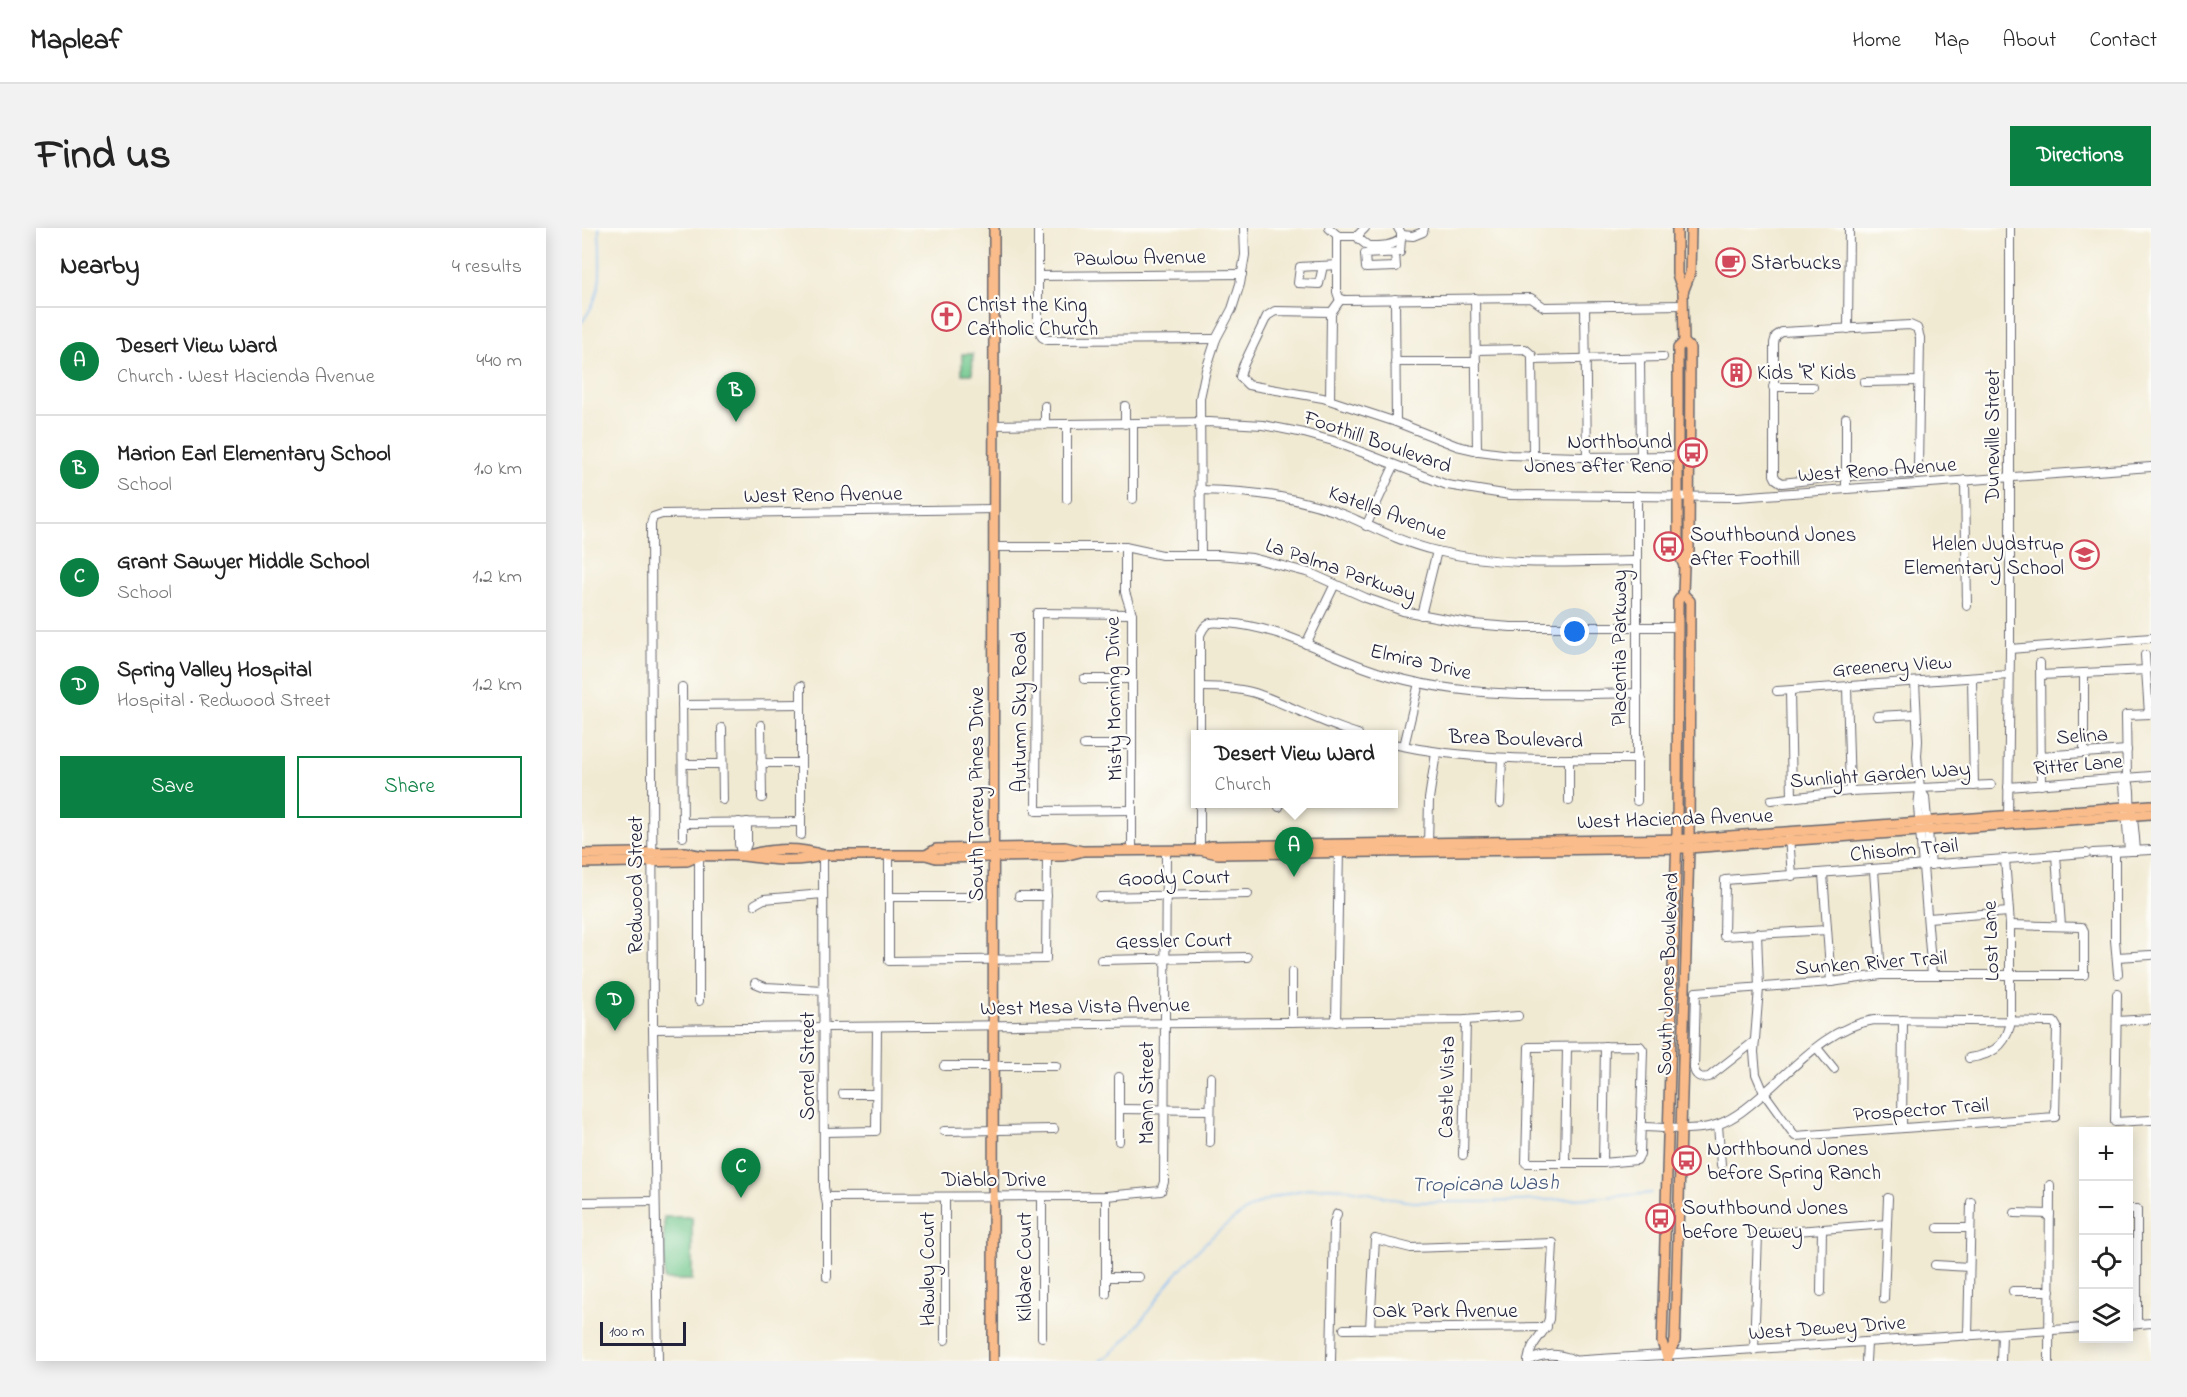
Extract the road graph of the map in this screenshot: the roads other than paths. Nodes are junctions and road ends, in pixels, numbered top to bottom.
1 (994, 228) edge
2 (1038, 228) edge
3 (1244, 228) edge
4 (1329, 228) edge
5 (1365, 228) edge
6 (1424, 228) edge
7 (1677, 228) edge
8 (1690, 228) edge
9 (1849, 228) edge
10 (2010, 228) edge
11 (1400, 232) edge
12 (1337, 235) junction
13 (1359, 236) junction
14 (1395, 253) dead end
15 (1337, 265) junction
16 (1323, 266) dead end
17 (1242, 274) junction
18 (1038, 276) junction
19 (1683, 292) junction
20 (1475, 298) junction
21 (1341, 299) junction
22 (1395, 299) junction
23 (1683, 305) junction
24 (1586, 307) junction
25 (1332, 312) junction
26 (1848, 329) junction
27 (1216, 339) junction
28 (1684, 342) junction
29 (1476, 350) junction
30 (1663, 357) dead end
31 (1640, 358) junction
32 (1586, 359) junction
33 (1532, 360) junction
34 (1395, 362) junction
35 (1476, 362) junction
36 (1919, 381) junction
37 (1864, 382) dead end
38 (1773, 387) junction
39 (1813, 387) dead end
40 (1330, 400) junction
41 (1045, 406) dead end
42 (1125, 406) dead end
43 (1846, 418) dead end
44 (1200, 422) junction
45 (1396, 422) junction
46 (1067, 424) junction
47 (1129, 424) junction
48 (994, 425) junction
49 (1045, 425) junction
50 (1477, 451) junction
51 (1533, 456) junction
52 (1641, 456) junction
53 (1678, 456) junction
54 (1587, 457) junction
55 (1394, 466) junction
56 (2151, 467) edge
57 (1846, 476) junction
58 (2010, 476) junction
59 (1965, 480) junction
60 (1846, 489) junction
61 (1200, 490) junction
62 (1637, 495) junction
63 (1678, 495) junction
64 (1690, 497) junction
65 (1067, 499) dead end
66 (1133, 499) dead end
67 (994, 509) junction
68 (653, 517) joint
69 (1366, 525) junction
70 (994, 547) junction
71 (1125, 548) junction
72 (1437, 551) junction
73 (1201, 555) junction
74 (1637, 561) junction
75 (1684, 566) junction
76 (1335, 584) junction
77 (1683, 594) junction
78 (1967, 606) dead end
79 (1132, 614) junction
80 (1421, 615) junction
81 (1637, 627) junction
82 (1678, 627) junction
83 (2151, 638) edge
84 (1306, 644) junction
85 (2010, 649) junction
86 (2145, 655) dead end
87 (2040, 663) dead end
88 (2146, 670) junction
89 (2084, 673) junction
90 (2009, 675) junction
91 (2041, 675) junction
92 (1972, 678) junction
93 (1084, 679) dead end
94 (1132, 679) junction
95 (1915, 682) junction
96 (1419, 683) junction
97 (1677, 685) junction
98 (1690, 685) junction
99 (801, 686) dead end
100 (682, 687) dead end
101 (1200, 687) junction
102 (1847, 687) junction
103 (1777, 691) dead end
104 (1790, 691) junction
105 (1638, 693) junction
106 (801, 704) junction
107 (682, 705) junction
108 (1916, 714) junction
109 (2150, 714) edge
110 (1877, 716) dead end
111 (761, 725) dead end
112 (722, 728) dead end
113 (1200, 730) edge
114 (1345, 730) edge
115 (1084, 745) dead end
116 (1132, 745) junction
117 (1398, 745) edge
118 (1404, 746) junction
119 (2127, 750) junction
120 (1436, 753) junction
121 (2084, 753) junction
122 (2040, 756) junction
123 (1502, 759) junction
124 (1569, 759) junction
125 (1638, 759) junction
126 (761, 763) junction
127 (801, 763) junction
128 (682, 764) junction
129 (723, 764) junction
130 (2151, 776) edge
131 (2127, 778) junction
132 (1991, 785) dead end
133 (2041, 785) junction
134 (1974, 786) junction
135 (2008, 787) junction
136 (1920, 789) junction
137 (1851, 791) junction
138 (762, 798) dead end
139 (1792, 798) junction
140 (723, 800) dead end
141 (1771, 800) dead end
142 (1569, 801) dead end
143 (1637, 801) dead end
144 (1500, 802) dead end
145 (2151, 805) edge
146 (1200, 808) edge
147 (1132, 810) junction
148 (2130, 811) junction
149 (2151, 814) edge
150 (2008, 820) junction
151 (743, 822) junction
152 (801, 822) junction
153 (683, 823) junction
154 (1924, 826) junction
155 (801, 835) dead end
156 (1789, 836) junction
157 (683, 837) dead end
158 (1677, 843) junction
159 (1689, 844) junction
160 (1428, 847) junction
161 (1339, 848) junction
162 (1132, 850) junction
163 (1166, 850) junction
164 (1200, 850) junction
165 (2151, 850) edge
166 (1082, 851) junction
167 (2132, 851) junction
168 (2115, 852) junction
169 (994, 853) junction
170 (582, 854) edge
171 (823, 855) junction
172 (889, 855) junction
173 (2056, 855) junction
174 (699, 856) junction
175 (742, 856) junction
176 (1047, 856) junction
177 (652, 857) junction
178 (2005, 859) junction
179 (582, 863) edge
180 (1927, 865) junction
181 (1874, 870) junction
182 (1823, 874) junction
183 (1792, 876) junction
184 (823, 894) junction
185 (1248, 894) dead end
186 (1166, 895) junction
187 (1019, 896) dead end
188 (1047, 896) junction
189 (889, 897) junction
190 (970, 897) dead end
191 (1100, 897) dead end
192 (755, 904) dead end
193 (2009, 912) junction
194 (1928, 918) junction
195 (2010, 925) junction
196 (2061, 926) junction
197 (1827, 930) junction
198 (1757, 933) junction
199 (2151, 955) edge
200 (1247, 957) dead end
201 (2117, 957) junction
202 (993, 959) junction
203 (1165, 959) junction
204 (1101, 960) dead end
205 (1292, 972) dead end
206 (2010, 974) junction
207 (2118, 974) dead end
208 (1881, 975) junction
209 (1932, 975) junction
210 (1831, 982) junction
211 (755, 983) dead end
212 (1758, 988) junction
213 (824, 990) junction
214 (2117, 994) dead end
215 (699, 1001) dead end
216 (1518, 1016) dead end
217 (2151, 1019) edge
218 (1466, 1020) junction
219 (1903, 1020) junction
220 (2117, 1021) junction
221 (1292, 1022) junction
222 (1336, 1022) junction
223 (2010, 1022) junction
224 (1165, 1023) junction
225 (993, 1025) junction
226 (825, 1027) junction
227 (877, 1027) junction
228 (653, 1029) junction
229 (1755, 1041) junction
230 (1567, 1047) junction
231 (1605, 1047) junction
232 (1817, 1048) junction
233 (1969, 1058) dead end
234 (945, 1066) dead end
235 (993, 1066) junction
236 (1056, 1066) dead end
237 (1834, 1069) dead end
238 (1119, 1077) dead end
239 (1211, 1077) dead end
240 (1764, 1093) junction
241 (843, 1094) dead end
242 (876, 1094) junction
243 (1119, 1109) junction
244 (1164, 1110) junction
245 (1210, 1110) junction
246 (2151, 1120) edge
247 (1718, 1125) junction
248 (1641, 1127) junction
249 (1902, 1128) junction
250 (1054, 1129) dead end
251 (1668, 1129) junction
252 (1681, 1129) junction
253 (993, 1130) junction
254 (944, 1131) dead end
255 (825, 1132) junction
256 (1119, 1141) dead end
257 (1210, 1142) dead end
258 (1463, 1155) dead end
259 (1565, 1163) junction
260 (1603, 1163) junction
261 (1721, 1165) dead end
262 (2050, 1185) dead end
263 (1161, 1191) joint
264 (1107, 1196) junction
265 (826, 1197) junction
266 (945, 1197) junction
267 (993, 1197) junction
268 (1042, 1197) junction
269 (1888, 1198) dead end
270 (655, 1201) junction
271 (582, 1202) edge
272 (1971, 1202) dead end
273 (2015, 1213) dead end
274 (1337, 1214) dead end
275 (2050, 1214) junction
276 (1666, 1224) junction
277 (1887, 1224) junction
278 (1938, 1228) dead end
279 (1970, 1228) junction
280 (1822, 1229) junction
281 (1677, 1257) junction
282 (1935, 1265) dead end
283 (1969, 1266) junction
284 (827, 1277) dead end
285 (1106, 1277) junction
286 (1139, 1277) dead end
287 (2013, 1291) dead end
288 (2050, 1291) junction
289 (1821, 1292) dead end
290 (1106, 1294) dead end
291 (1884, 1299) dead end
292 (2151, 1323) edge
293 (2133, 1324) edge
294 (1546, 1328) junction
295 (2079, 1328) edge
296 (1344, 1329) dead end
297 (1370, 1329) junction
298 (2049, 1330) junction
299 (2002, 1334) junction
300 (1968, 1336) junction
301 (1042, 1337) dead end
302 (945, 1340) dead end
303 (1867, 1343) junction
304 (1754, 1350) junction
305 (1668, 1358) edge
306 (1571, 1360) edge
307 (658, 1361) edge
308 (993, 1361) edge
309 (1331, 1361) edge
310 (1528, 1361) edge
311 (1866, 1361) edge
312 (2001, 1361) edge
313 (2049, 1361) edge

1 - 48 main road, South Torrey Pines Drive
2 - 18 street
3 - 17 street
4 - 12 street
5 - 13 street
6 - 11 street
7 - 19 main road, South Jones Boulevard
8 - 19 main road, South Jones Boulevard
9 - 26 street
10 - 58 street, Duneville Street
11 - 13 street
11 - 14 street
12 - 13 street
12 - 15 street
15 - 16 street
15 - 21 street
17 - 18 street, Pawlow Avenue
17 - 27 street
18 - 27 street
19 - 23 main road, South Jones Boulevard
20 - 22 street
20 - 24 street
20 - 29 street
21 - 22 street
21 - 25 street
22 - 34 street
23 - 24 street
23 - 28 main road, South Jones Boulevard
24 - 32 street
25 - 40 street
25 - 40 street
26 - 36 street
26 - 38 street
27 - 44 street
28 - 53 main road, South Jones Boulevard
28 - 64 main road, South Jones Boulevard
29 - 33 street
29 - 35 street
30 - 31 street
31 - 32 street
31 - 52 street
32 - 33 street
32 - 54 street
33 - 51 street
34 - 35 street
34 - 45 street
35 - 50 street
36 - 37 street
36 - 57 street
38 - 39 street
38 - 57 street
40 - 45 street
41 - 49 street
42 - 47 street
43 - 57 street
44 - 47 street, Foothill Boulevard
44 - 55 street, Foothill Boulevard
44 - 61 street
45 - 50 street
46 - 47 street, Foothill Boulevard
46 - 49 street, Foothill Boulevard
46 - 65 street
47 - 66 street
48 - 49 street, Foothill Boulevard
48 - 67 main road, South Torrey Pines Drive
50 - 51 street
51 - 54 street
52 - 53 street
52 - 54 street
53 - 63 main road, South Jones Boulevard
55 - 62 street, Foothill Boulevard
55 - 69 street
56 - 58 street, West Reno Avenue
57 - 60 street
58 - 59 street, West Reno Avenue
58 - 85 street, Duneville Street
59 - 60 street, West Reno Avenue
59 - 78 street
60 - 64 street, West Reno Avenue
61 - 69 street, Katella Avenue
61 - 73 street
62 - 63 street, Foothill Boulevard
62 - 74 street, Placentia Parkway
63 - 64 street, West Reno Avenue
63 - 75 main road, South Jones Boulevard
64 - 75 main road, South Jones Boulevard
67 - 68 street, West Reno Avenue
67 - 70 main road, South Torrey Pines Drive
68 - 177 street, Redwood Street
69 - 72 street, Katella Avenue
70 - 71 street, La Palma Parkway
70 - 169 main road, South Torrey Pines Drive
71 - 73 street, La Palma Parkway
71 - 79 street, Misty Morning Drive
72 - 74 street, Katella Avenue
72 - 80 street
73 - 76 street, La Palma Parkway
74 - 81 street, Placentia Parkway
75 - 77 main road, South Jones Boulevard
76 - 80 street, La Palma Parkway
76 - 84 street
77 - 82 main road, South Jones Boulevard
77 - 98 main road, South Jones Boulevard
79 - 94 street, Misty Morning Drive
79 - 147 street, Autumn Sky Road
80 - 81 street, La Palma Parkway
81 - 82 street, La Palma Parkway
81 - 105 street, Placentia Parkway
82 - 97 main road, South Jones Boulevard
83 - 85 street
84 - 96 street, Elmira Drive
84 - 101 street, Elmira Drive
85 - 90 street, Duneville Street
86 - 88 street
87 - 91 street
88 - 89 street
88 - 109 street
89 - 91 street
89 - 121 street
90 - 92 street, Greenery View
90 - 135 street, Duneville Street
91 - 122 street
92 - 95 street, Greenery View
92 - 134 street
93 - 94 street
94 - 116 street, Misty Morning Drive
95 - 102 street, Greenery View
95 - 108 street
96 - 105 street, Elmira Drive
96 - 118 street
97 - 98 main road
97 - 158 main road, South Jones Boulevard
98 - 159 main road, South Jones Boulevard
99 - 106 street
100 - 107 street
101 - 113 street
101 - 114 street
102 - 104 street, Greenery View
102 - 137 street
103 - 104 street, Greenery View
104 - 139 street
105 - 125 street, Placentia Parkway
106 - 107 street
106 - 127 street
107 - 128 street
108 - 110 street
108 - 136 street
109 - 119 street
111 - 126 street
112 - 129 street
115 - 116 street
116 - 147 street, Misty Morning Drive
117 - 118 street, Brea Boulevard
118 - 120 street, Brea Boulevard
119 - 121 street, Selina
119 - 131 street
120 - 123 street, Brea Boulevard
120 - 160 street
121 - 122 street, Selina
122 - 133 street
123 - 124 street, Brea Boulevard
123 - 144 street
124 - 125 street, Brea Boulevard
124 - 142 street
125 - 143 street, Placentia Parkway
126 - 127 street
126 - 138 street
127 - 152 street
128 - 129 street
128 - 153 street
129 - 140 street
130 - 131 street, Ritter Lane
131 - 133 street, Ritter Lane
131 - 148 street
132 - 134 street, Sunlight Garden Way
133 - 135 street, Ritter Lane
134 - 136 street, Sunlight Garden Way
135 - 150 street, Duneville Street
136 - 137 street, Sunlight Garden Way
136 - 154 street
137 - 139 street, Sunlight Garden Way
139 - 141 street, Sunlight Garden Way
145 - 148 main road, West Hacienda Avenue
146 - 164 street
147 - 162 street, Misty Morning Drive
148 - 149 main road, West Hacienda Avenue
148 - 150 main road, West Hacienda Avenue
148 - 167 street
150 - 154 main road, West Hacienda Avenue
151 - 152 street
151 - 153 street
151 - 175 street
152 - 155 street
153 - 157 street
154 - 156 main road, West Hacienda Avenue
154 - 180 street
156 - 159 main road, West Hacienda Avenue
156 - 183 street
158 - 159 main road, West Hacienda Avenue
158 - 160 main road, West Hacienda Avenue
158 - 251 main road, South Jones Boulevard
159 - 252 main road, South Jones Boulevard
160 - 161 main road, West Hacienda Avenue
161 - 164 main road, West Hacienda Avenue
161 - 222 street
162 - 163 main road, West Hacienda Avenue
162 - 166 main road, West Hacienda Avenue
163 - 164 main road, West Hacienda Avenue
163 - 186 street, Mann Street
165 - 167 street, Chisolm Trail
166 - 169 main road, West Hacienda Avenue
166 - 176 main road, West Hacienda Avenue
167 - 168 street, Chisolm Trail
168 - 173 street, Chisolm Trail
168 - 201 street
169 - 172 main road, West Hacienda Avenue
169 - 176 main road, West Hacienda Avenue
169 - 202 main road, South Torrey Pines Drive
170 - 177 main road, West Hacienda Avenue
171 - 172 main road, West Hacienda Avenue
171 - 175 main road, West Hacienda Avenue
171 - 184 street, Sorrel Street
172 - 189 street
173 - 178 street, Chisolm Trail
173 - 196 street
174 - 175 main road, West Hacienda Avenue
174 - 177 main road, West Hacienda Avenue
174 - 215 street
176 - 188 street
177 - 179 main road, West Hacienda Avenue
177 - 228 street, Redwood Street
178 - 180 street, Chisolm Trail
178 - 193 street, Lost Lane
180 - 181 street, Chisolm Trail
180 - 194 street
181 - 182 street, Chisolm Trail
181 - 208 street
182 - 183 street, Chisolm Trail
182 - 197 street
183 - 198 street, Chisolm Trail
184 - 192 street
184 - 213 street, Sorrel Street
185 - 186 street, Goody Court
186 - 191 street, Goody Court
186 - 203 street, Mann Street
187 - 188 street
188 - 202 street
189 - 190 street
189 - 202 street
193 - 194 street
193 - 195 street, Lost Lane
194 - 209 street
195 - 196 street
195 - 206 street, Lost Lane
196 - 206 street, Sunken River Trail
197 - 198 street
197 - 210 street
198 - 212 street
199 - 201 street
200 - 203 street, Gessler Court
201 - 207 street
202 - 225 main road, South Torrey Pines Drive
203 - 204 street, Gessler Court
203 - 224 street, Mann Street
205 - 221 street
206 - 209 street, Sunken River Trail
206 - 223 street, Lost Lane
208 - 209 street, Sunken River Trail
208 - 210 street, Sunken River Trail
210 - 212 street, Sunken River Trail
211 - 213 street
212 - 229 street
212 - 229 street, Sunken River Trail
213 - 226 street, Sorrel Street
214 - 220 street
216 - 218 street, West Mesa Vista Avenue
217 - 220 street
218 - 222 street, West Mesa Vista Avenue
218 - 258 street, Castle Vista
219 - 223 street
219 - 232 street
219 - 249 street
220 - 246 street
221 - 222 street, West Mesa Vista Avenue
221 - 224 street, West Mesa Vista Avenue
223 - 233 street
223 - 249 street, Prospector Trail
224 - 225 street, West Mesa Vista Avenue
224 - 244 street, Mann Street
225 - 227 street, West Mesa Vista Avenue
225 - 235 main road, South Torrey Pines Drive
226 - 227 street, West Mesa Vista Avenue
226 - 228 street, West Mesa Vista Avenue
226 - 255 street, Sorrel Street
227 - 242 street
228 - 270 street, Redwood Street
229 - 240 street
230 - 231 street
230 - 259 street
230 - 259 street
231 - 248 street
231 - 260 street
232 - 237 street
232 - 240 street
234 - 235 street
235 - 236 street
235 - 253 main road, South Torrey Pines Drive
238 - 243 street
239 - 245 street
240 - 247 street
240 - 249 street, Prospector Trail
241 - 242 street
242 - 255 street
243 - 244 street
243 - 256 street
244 - 245 street
244 - 263 street, Mann Street
245 - 257 street
247 - 252 street
247 - 261 street
248 - 251 street
248 - 260 street
250 - 253 street
251 - 252 street
251 - 276 main road, South Jones Boulevard
252 - 281 main road, South Jones Boulevard
253 - 254 street
253 - 267 main road, South Torrey Pines Drive
255 - 265 street, Sorrel Street
259 - 260 street
262 - 275 street
263 - 264 street, Diablo Drive
264 - 268 street, Diablo Drive
264 - 285 street
265 - 266 street, Diablo Drive
265 - 284 street, Sorrel Street
266 - 267 street, Diablo Drive
266 - 302 street, Hawley Court
267 - 268 street, Diablo Drive
267 - 308 main road, South Torrey Pines Drive
268 - 301 street, Kildare Court
269 - 277 street
270 - 271 street
270 - 307 street, Redwood Street
272 - 279 street
273 - 275 street
274 - 309 street
275 - 288 street
276 - 281 main road
276 - 305 main road, South Jones Boulevard
277 - 280 street
277 - 291 street
278 - 279 street
279 - 283 street
280 - 289 street
280 - 304 street
281 - 305 main road, South Jones Boulevard
282 - 283 street
283 - 300 street
285 - 286 street
285 - 290 street
287 - 288 street
288 - 298 street
292 - 293 street
294 - 297 street, Oak Park Avenue
294 - 297 street
294 - 310 street
295 - 298 street, West Dewey Drive
296 - 297 street, Oak Park Avenue
298 - 299 street, West Dewey Drive
298 - 313 street
299 - 300 street, West Dewey Drive
299 - 312 street
300 - 303 street, West Dewey Drive
303 - 304 street, West Dewey Drive
303 - 311 street
304 - 305 street, West Dewey Drive
305 - 306 street, West Dewey Drive
306 - 310 street, West Dewey Drive

